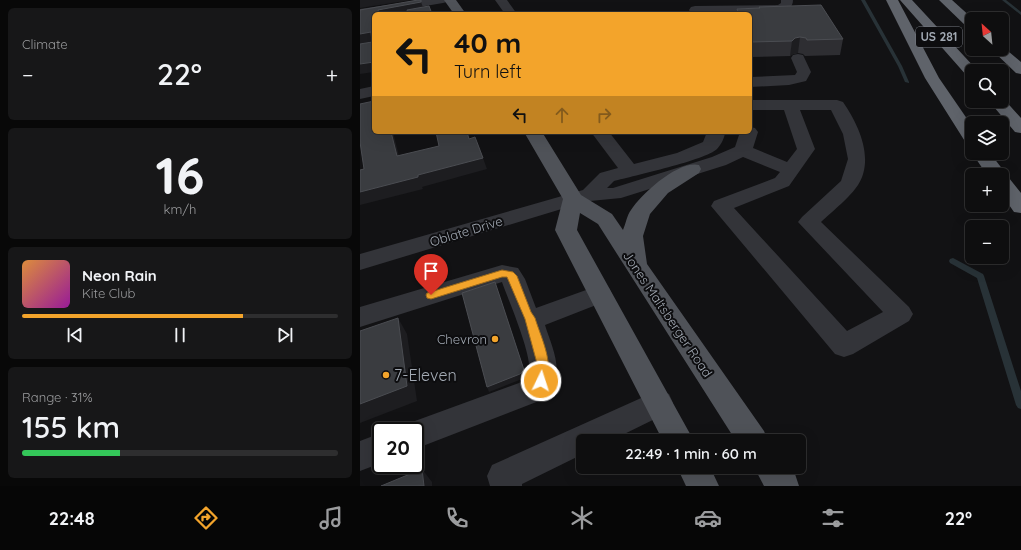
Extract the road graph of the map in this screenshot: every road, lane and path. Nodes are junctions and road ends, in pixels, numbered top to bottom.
1 (443, 0) edge
2 (450, 0) edge
3 (501, 0) edge
4 (787, 0) edge
5 (892, 0) edge
6 (906, 0) edge
7 (945, 0) edge
8 (695, 8) edge
9 (717, 8) edge
10 (459, 12) edge
11 (510, 12) edge
12 (360, 13) edge
13 (965, 19) edge
14 (1006, 56) edge
15 (798, 58) dead end
16 (965, 65) edge
17 (1021, 70) edge
18 (752, 82) edge
19 (372, 91) edge
20 (360, 94) edge
21 (752, 105) edge
22 (790, 105) junction
23 (1003, 108) edge
24 (965, 128) edge
25 (1021, 128) edge
26 (534, 134) edge
27 (602, 134) edge
28 (716, 134) edge
29 (750, 134) edge
30 (743, 150) junction
31 (692, 169) junction
32 (790, 170) junction
33 (630, 171) junction
34 (1009, 191) edge
35 (581, 197) junction
36 (1021, 206) edge
37 (360, 262) edge
38 (637, 266) junction
39 (600, 294) junction
40 (360, 317) edge
41 (530, 318) junction
42 (659, 403) junction
43 (424, 432) edge
44 (675, 434) edge
45 (748, 434) edge
46 (372, 451) edge
47 (360, 456) edge
48 (697, 474) edge
49 (775, 474) edge
50 (506, 486) edge
51 (703, 486) edge
52 (783, 486) edge

1 - 12 street
2 - 10 main road
3 - 11 street
4 - 9 street
5 - 24 highway
6 - 16 highway, US 281
7 - 13 highway, US 281
8 - 9 street
14 - 17 highway
15 - 18 street
19 - 20 street
21 - 22 street
22 - 32 street
22 - 32 street
23 - 25 highway
26 - 35 main road, Jones Maltsberger Road
27 - 33 street
28 - 33 street
29 - 30 street
30 - 31 street, Oblate Drive
30 - 32 street
31 - 35 street, Oblate Drive
31 - 38 main road
33 - 35 street
34 - 36 highway
35 - 37 street, Oblate Drive
35 - 38 main road, Jones Maltsberger Road
35 - 39 main road
38 - 45 main road, Jones Maltsberger Road
39 - 41 street
39 - 42 main road
40 - 41 street
41 - 43 street
42 - 44 main road
42 - 50 street
46 - 47 street
48 - 51 main road
49 - 52 main road

